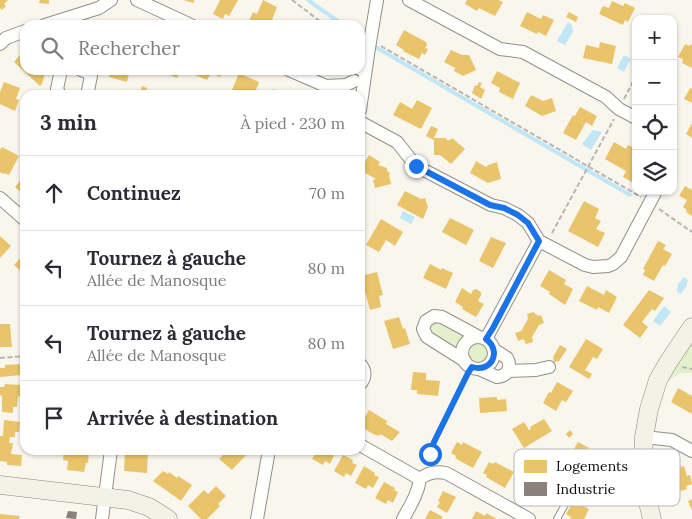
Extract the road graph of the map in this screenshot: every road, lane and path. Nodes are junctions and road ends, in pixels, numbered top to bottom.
1 (111, 0) edge
2 (137, 0) edge
3 (292, 0) edge
4 (378, 0) edge
5 (410, 0) edge
6 (62, 20) edge
7 (180, 20) edge
8 (318, 20) edge
9 (20, 33) edge
10 (2, 38) edge
11 (373, 44) junction
12 (365, 67) edge
13 (365, 67) edge
14 (61, 75) edge
15 (90, 75) edge
16 (301, 75) edge
17 (362, 75) edge
18 (362, 75) edge
19 (632, 84) edge
20 (326, 86) junction
21 (58, 90) edge
22 (88, 90) edge
23 (332, 90) edge
24 (357, 90) edge
25 (619, 109) junction
26 (632, 116) edge
27 (365, 125) edge
28 (589, 167) junction
29 (653, 197) edge
30 (0, 198) edge
31 (20, 216) edge
32 (692, 232) edge
33 (543, 242) junction
34 (692, 327) edge
35 (486, 342) junction
36 (20, 356) edge
37 (0, 358) edge
38 (472, 366) junction
39 (549, 367) dead end
40 (508, 371) junction
41 (644, 437) junction
42 (365, 447) edge
43 (644, 449) edge
44 (692, 451) edge
45 (110, 455) edge
46 (268, 456) edge
47 (426, 476) junction
48 (0, 485) edge
49 (105, 497) junction
50 (564, 506) edge
51 (649, 506) edge
52 (102, 519) edge
53 (168, 519) edge
54 (257, 519) edge
55 (403, 519) edge
56 (529, 519) edge
57 (557, 519) edge
58 (652, 519) edge

1 - 6 street
2 - 7 street
3 - 8 path
4 - 11 street
5 - 25 street
9 - 10 street
11 - 12 street
11 - 13 street
11 - 28 path
14 - 21 street
15 - 22 street
16 - 20 street
17 - 24 street
18 - 24 street
19 - 25 path
20 - 23 street
20 - 24 street
25 - 26 street
25 - 28 path
27 - 33 street
28 - 29 path
28 - 33 path
29 - 32 path
29 - 33 street
30 - 31 street
33 - 35 street
34 - 41 street
35 - 38 street
35 - 38 street
35 - 38 street
35 - 40 street
36 - 37 path
38 - 40 street
38 - 47 path
39 - 40 street
41 - 43 street
41 - 44 street
42 - 47 street
45 - 49 street
46 - 54 street
47 - 55 street
47 - 56 street
48 - 49 street
49 - 52 street
49 - 53 street
50 - 57 lane
51 - 58 street

